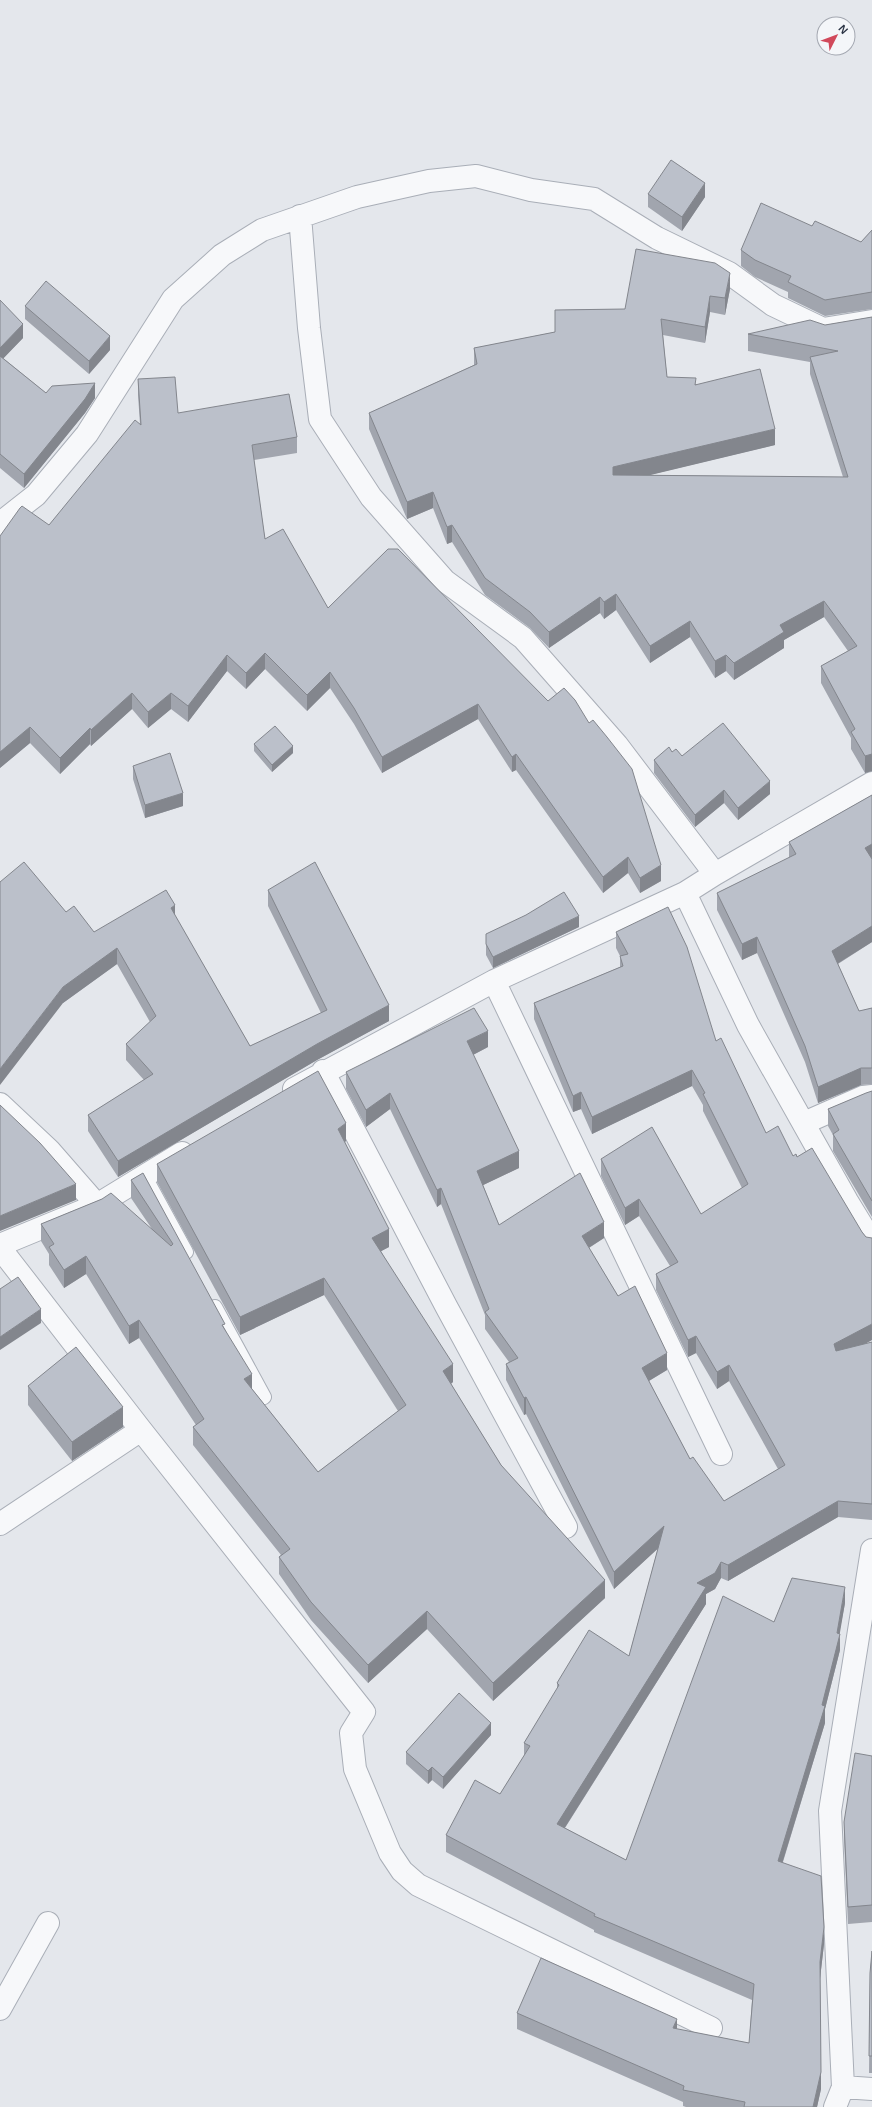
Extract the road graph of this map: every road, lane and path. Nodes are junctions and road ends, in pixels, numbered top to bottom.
1 (300, 216) junction
2 (872, 321) edge
3 (0, 527) edge
4 (872, 783) edge
5 (714, 874) junction
6 (685, 893) junction
7 (494, 981) junction
8 (323, 1071) junction
9 (872, 1096) edge
10 (275, 1099) edge
11 (0, 1104) edge
12 (804, 1123) junction
13 (199, 1143) edge
14 (144, 1175) junction
15 (97, 1205) junction
16 (872, 1242) edge
17 (0, 1246) edge
18 (193, 1265) edge
19 (208, 1293) edge
20 (264, 1397) dead end
21 (140, 1430) junction
22 (721, 1454) dead end
23 (0, 1524) edge
24 (566, 1527) dead end
25 (872, 1550) edge
26 (48, 1924) dead end
27 (0, 2009) edge
28 (711, 2028) dead end
29 (843, 2087) junction
30 (872, 2088) edge
31 (835, 2107) edge

1 - 2 street
1 - 3 street
1 - 5 street
4 - 5 street
5 - 6 street
6 - 7 street
6 - 12 street
7 - 8 street
7 - 22 street
8 - 10 street
8 - 24 street
9 - 12 street
11 - 15 street
12 - 16 street
13 - 14 street
14 - 15 street
14 - 18 lane
15 - 17 street
17 - 21 street
19 - 20 lane
21 - 23 street
21 - 28 street
25 - 29 street
26 - 27 street
29 - 30 street
29 - 31 street

